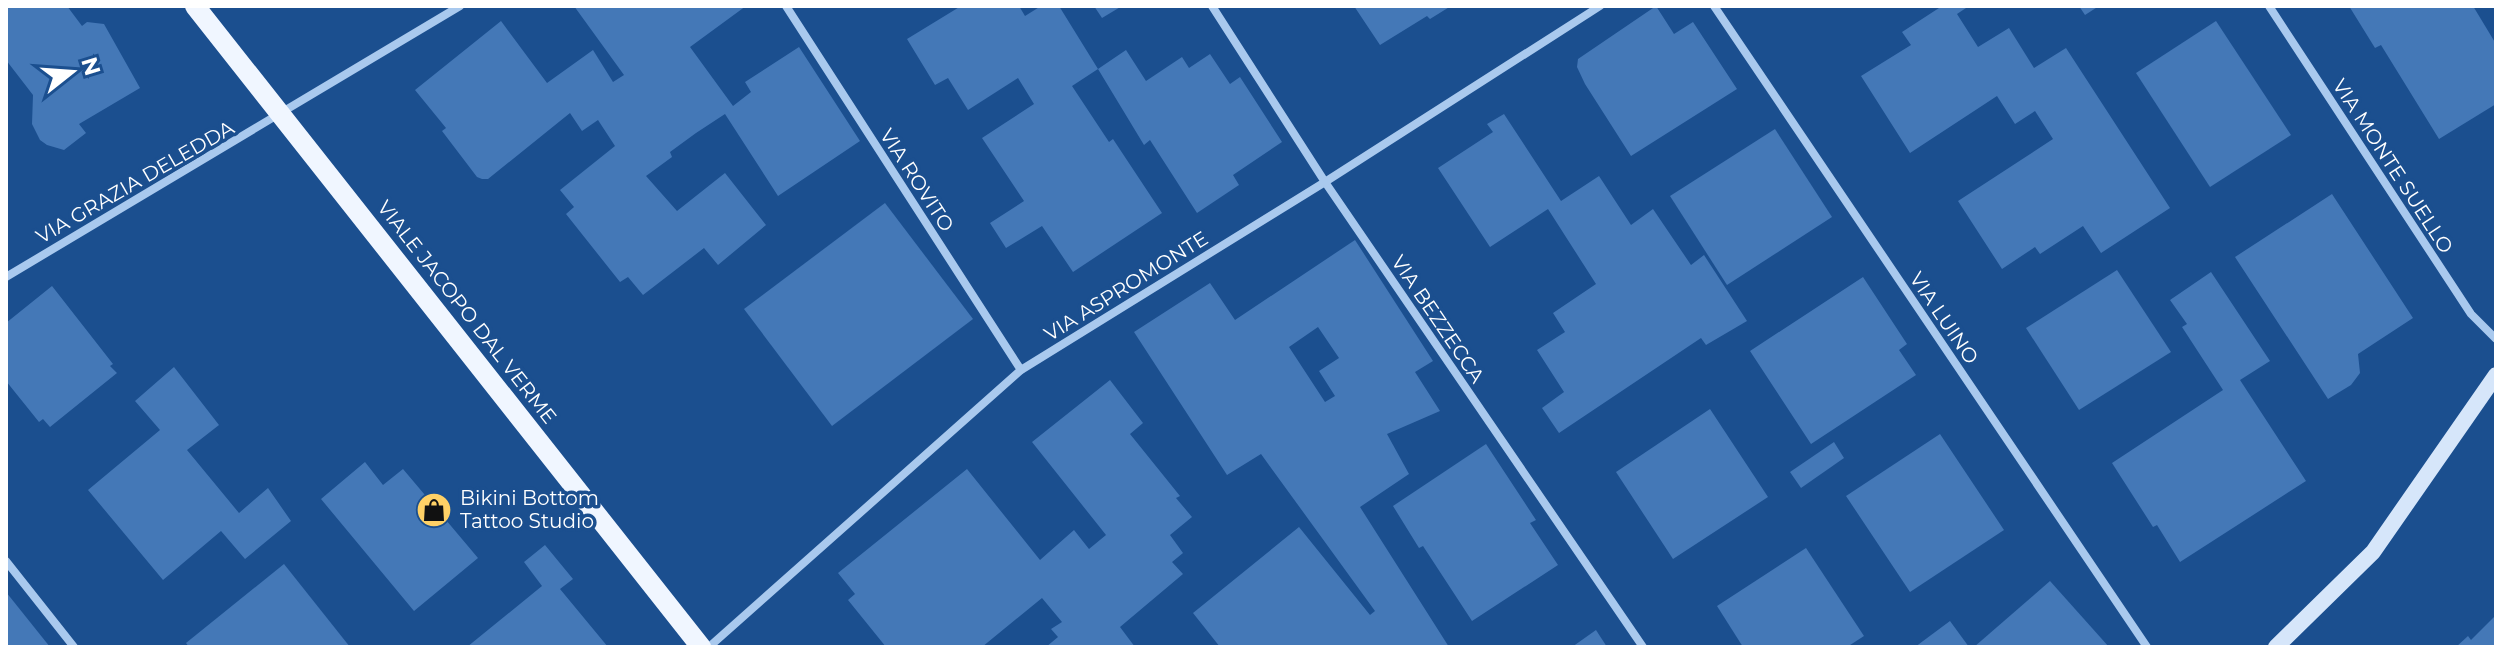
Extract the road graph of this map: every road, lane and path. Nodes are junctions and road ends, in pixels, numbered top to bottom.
1 (195, 6) edge
2 (460, 6) edge
3 (786, 6) edge
4 (1212, 6) edge
5 (1600, 6) edge
6 (1714, 6) edge
7 (2269, 6) edge
8 (281, 115) junction
9 (1325, 182) junction
10 (6, 277) edge
11 (2496, 339) edge
12 (1021, 370) junction
13 (2496, 375) edge
14 (6, 561) edge
15 (74, 647) edge
16 (701, 647) edge
17 (709, 647) edge
18 (1643, 647) edge
19 (2147, 647) edge
20 (2276, 647) edge

1 - 8 main road, VIALE JACOPO DAL VERME
2 - 8 street, VIA GRAZIA DELEDDA
3 - 12 street, VIA ROVITO
4 - 9 street, VIA BEZZECCA
5 - 9 street, VIA ASPROMONTE
6 - 19 street, VIA LUINO
7 - 11 street, VIA MONTE SUELLO
8 - 10 street, VIA GRAZIA DELEDDA
8 - 16 main road, VIALE JACOPO DAL VERME
9 - 12 street, VIA ASPROMONTE
9 - 18 street, VIA BEZZECCA
12 - 17 street, VIA ASPROMONTE
13 - 20 main road
14 - 15 street

